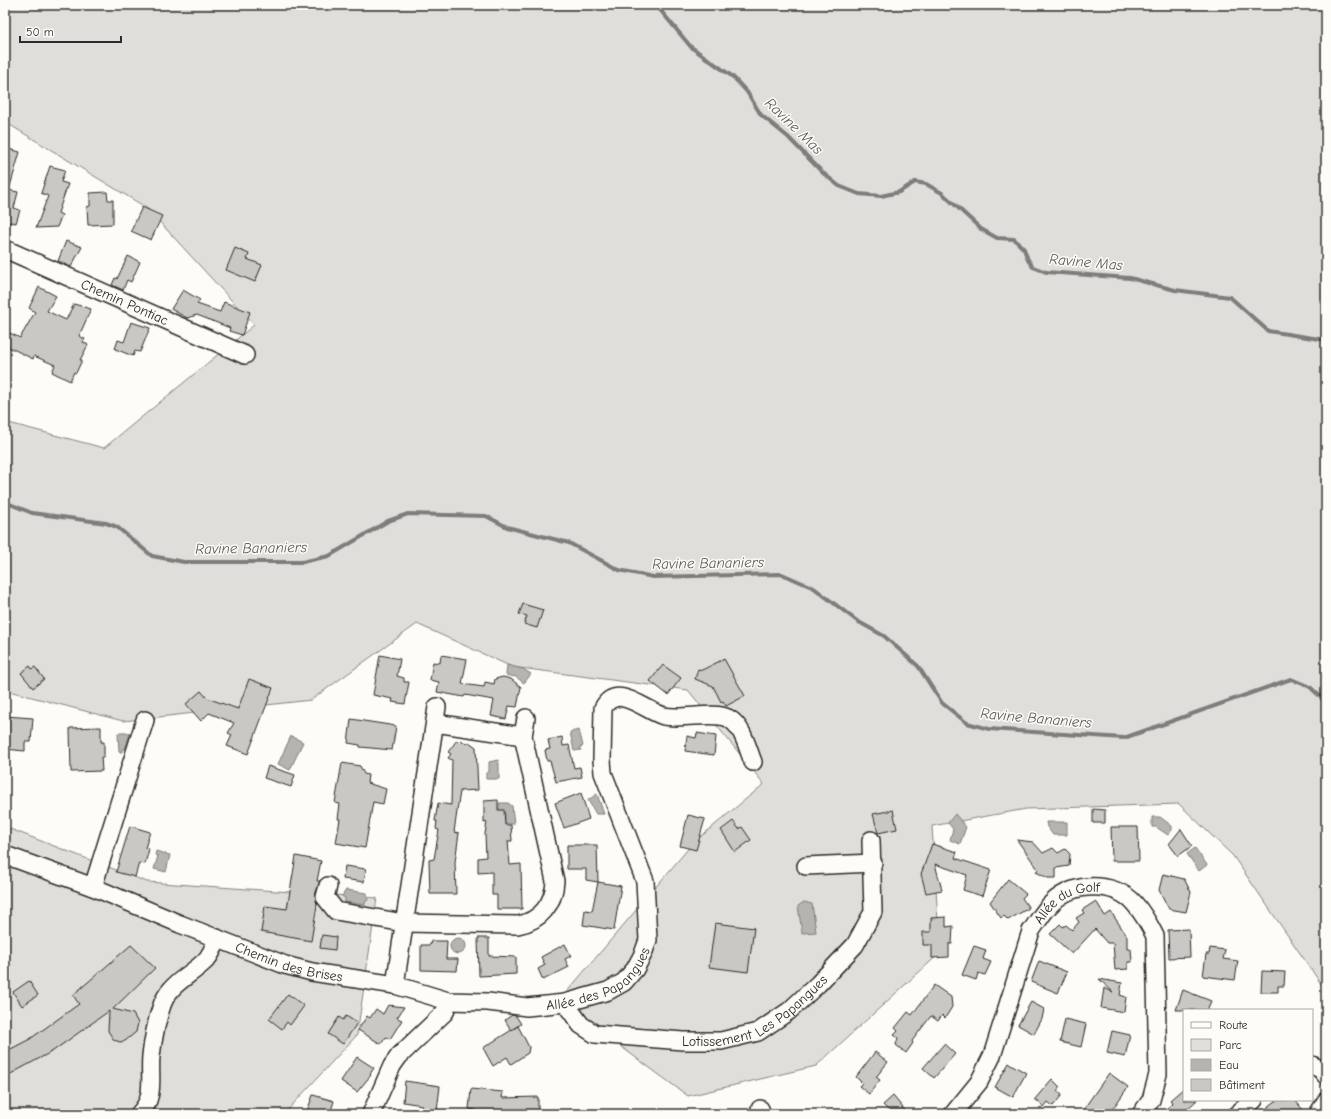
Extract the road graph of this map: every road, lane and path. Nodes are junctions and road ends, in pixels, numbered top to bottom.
1 (5, 249) edge
2 (245, 355) dead end
3 (526, 718) dead end
4 (145, 720) dead end
5 (523, 736) junction
6 (753, 762) dead end
7 (871, 840) dead end
8 (5, 855) edge
9 (872, 862) junction
10 (806, 866) dead end
11 (328, 886) dead end
12 (93, 887) junction
13 (404, 923) junction
14 (217, 938) junction
15 (395, 985) junction
16 (448, 1001) junction
17 (565, 1003) junction
18 (1313, 1066) edge
19 (1326, 1076) edge
20 (1253, 1101) edge
21 (1326, 1101) edge
22 (139, 1114) edge
23 (371, 1114) edge
24 (954, 1114) edge
25 (1141, 1114) edge
26 (1236, 1114) edge
27 (1318, 1114) edge

1 - 2 street, Chemin Pontiac
3 - 5 street
4 - 12 street
5 - 13 street
5 - 13 street
6 - 17 street, Allée des Papangues
7 - 9 street, Lotissement Les Papangues
8 - 12 street, Chemin des Brises
9 - 10 street
9 - 17 street, Lotissement Les Papangues
11 - 13 street
12 - 14 street, Chemin des Brises
13 - 15 street
14 - 15 street, Chemin des Brises
14 - 22 street
15 - 16 street, Chemin des Brises
16 - 17 street, Allée des Papangues
16 - 23 street
18 - 19 street
20 - 26 street
21 - 27 street
24 - 25 street, Allée du Golf

